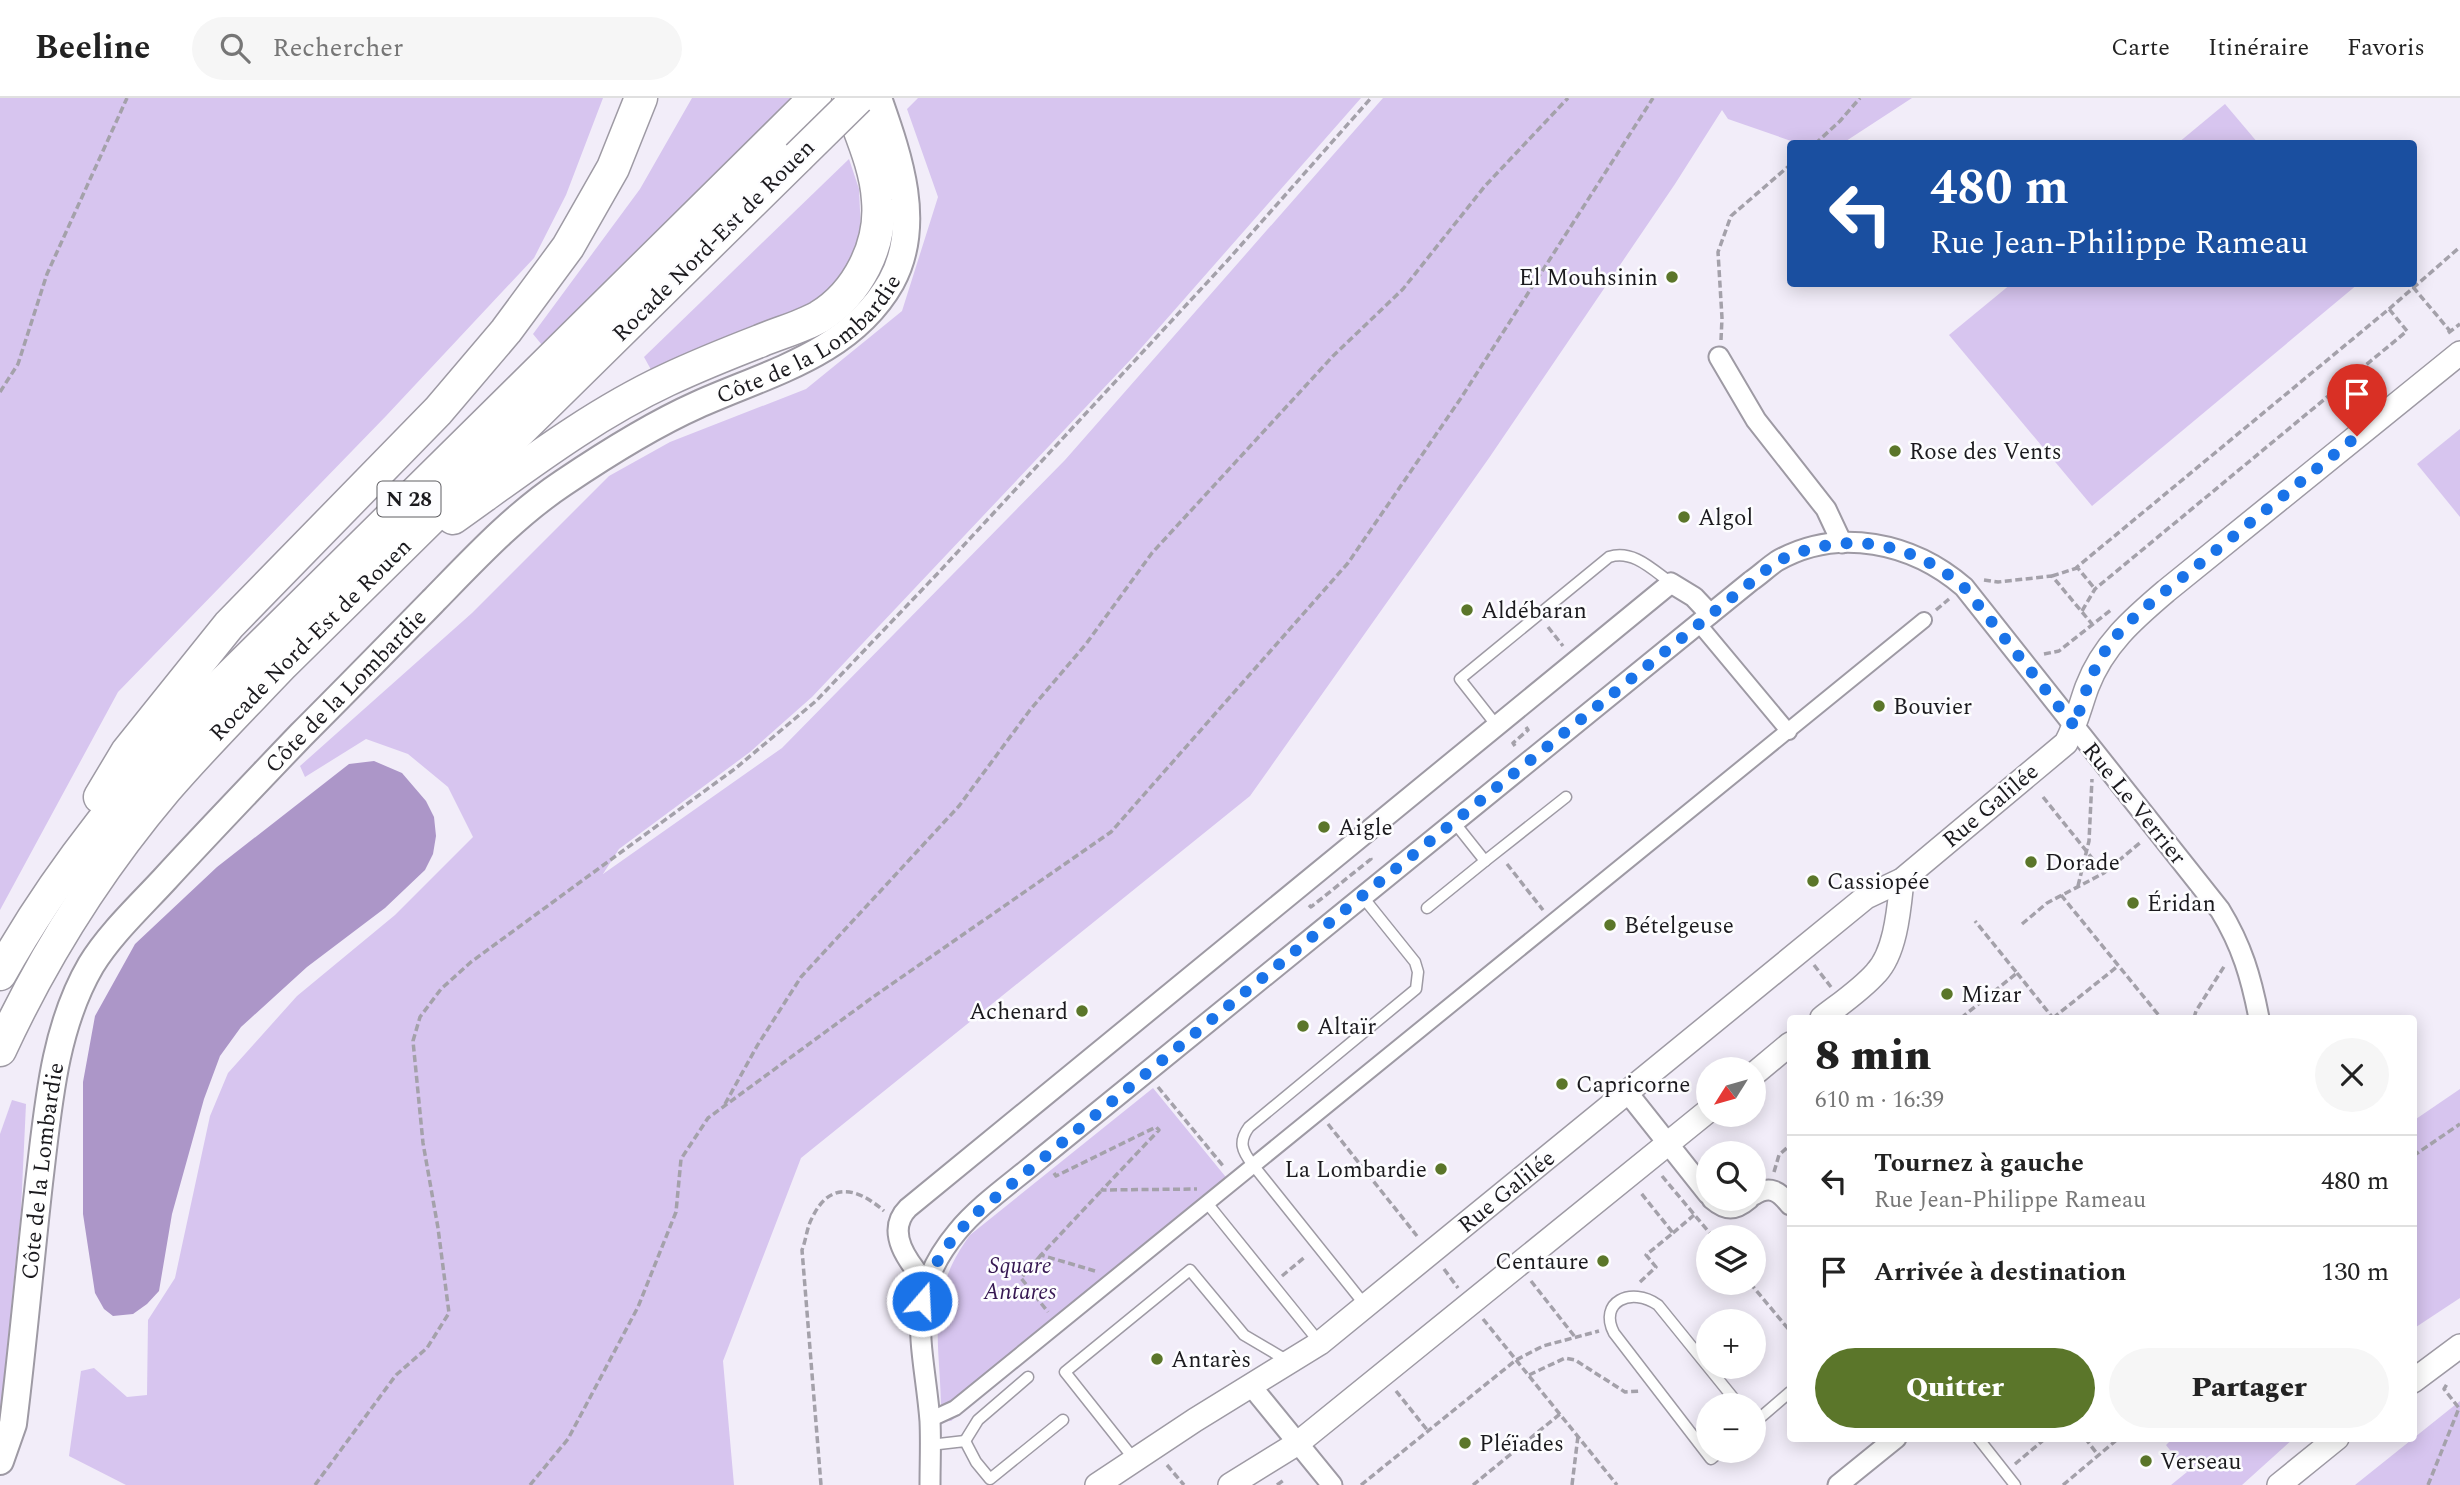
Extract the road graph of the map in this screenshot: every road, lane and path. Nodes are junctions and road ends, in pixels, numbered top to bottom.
1 (127, 98) edge
2 (641, 98) edge
3 (815, 98) edge
4 (848, 98) edge
5 (858, 98) edge
6 (878, 98) edge
7 (1371, 98) edge
8 (1568, 98) edge
9 (1653, 98) edge
10 (1860, 98) edge
11 (1819, 140) edge
12 (1787, 168) edge
13 (2460, 247) edge
14 (2417, 284) edge
15 (2413, 287) joint
16 (2389, 309) junction
17 (2455, 342) edge
18 (1719, 358) joint
19 (0, 392) edge
20 (1842, 543) junction
21 (2077, 568) junction
22 (381, 570) junction
23 (2052, 576) junction
24 (1671, 583) junction
25 (1964, 587) junction
26 (2095, 589) junction
27 (2082, 611) junction
28 (1538, 615) junction
29 (1704, 619) junction
30 (1924, 620) dead end
31 (2092, 624) dead end
32 (1576, 661) junction
33 (1497, 726) junction
34 (2075, 727) junction
35 (1789, 732) junction
36 (1525, 733) dead end
37 (1519, 737) dead end
38 (2090, 772) dead end
39 (1566, 797) dead end
40 (2043, 797) dead end
41 (1454, 822) junction
42 (2156, 829) junction
43 (2086, 851) junction
44 (1497, 852) junction
45 (1369, 861) dead end
46 (1485, 861) junction
47 (2104, 873) junction
48 (1902, 880) junction
49 (2078, 887) junction
50 (51, 891) junction
51 (2061, 895) junction
52 (1362, 896) junction
53 (1317, 903) dead end
54 (1427, 908) dead end
55 (1975, 921) dead end
56 (1553, 923) junction
57 (2022, 924) dead end
58 (2242, 951) junction
59 (2118, 966) junction
60 (2017, 973) junction
61 (0, 974) edge
62 (1826, 1015) edge
63 (1965, 1015) edge
64 (2051, 1015) edge
65 (2056, 1015) edge
66 (2159, 1015) edge
67 (2195, 1015) edge
68 (2258, 1015) edge
69 (1787, 1046) edge
70 (0, 1050) edge
71 (1766, 1064) edge
72 (1158, 1088) dead end
73 (1627, 1092) junction
74 (724, 1106) junction
75 (1318, 1112) junction
76 (1696, 1121) edge
77 (2460, 1124) edge
78 (1668, 1144) junction
79 (1787, 1148) edge
80 (2417, 1153) edge
81 (1041, 1158) junction
82 (1253, 1165) junction
83 (1662, 1176) dead end
84 (1696, 1179) edge
85 (1766, 1183) edge
86 (1229, 1184) junction
87 (1102, 1190) junction
88 (1766, 1192) edge
89 (1641, 1193) dead end
90 (1787, 1202) edge
91 (1207, 1203) junction
92 (1694, 1215) junction
93 (1703, 1225) edge
94 (1413, 1230) dead end
95 (1673, 1233) junction
96 (898, 1242) junction
97 (1318, 1246) junction
98 (1430, 1253) junction
99 (1041, 1255) junction
100 (1116, 1277) junction
101 (1531, 1281) dead end
102 (926, 1283) junction
103 (1272, 1283) junction
104 (1641, 1295) junction
105 (1760, 1295) edge
106 (1471, 1304) junction
107 (1366, 1306) junction
108 (1058, 1325) junction
109 (1787, 1327) edge
110 (1611, 1328) junction
111 (1575, 1337) junction
112 (1320, 1343) junction
113 (2460, 1346) edge
114 (1516, 1360) junction
115 (1290, 1363) junction
116 (1528, 1375) junction
117 (1028, 1377) dead end
118 (2417, 1378) edge
119 (2449, 1380) dead end
120 (1252, 1387) junction
121 (1396, 1391) dead end
122 (1657, 1391) junction
123 (1729, 1393) edge
124 (1787, 1395) edge
125 (1766, 1413) edge
126 (1560, 1414) junction
127 (929, 1420) junction
128 (1063, 1420) dead end
129 (1428, 1431) junction
130 (1577, 1436) junction
131 (1696, 1439) edge
132 (965, 1441) junction
133 (1891, 1442) edge
134 (1981, 1442) edge
135 (2088, 1442) edge
136 (2114, 1442) edge
137 (2332, 1442) edge
138 (1298, 1443) junction
139 (930, 1445) junction
140 (2098, 1455) junction
141 (1135, 1460) junction
142 (0, 1461) edge
143 (315, 1485) edge
144 (530, 1485) edge
145 (821, 1485) edge
146 (930, 1485) edge
147 (1097, 1485) edge
148 (1230, 1485) edge
149 (1332, 1485) edge
150 (1361, 1485) edge
151 (1473, 1485) edge
152 (1572, 1485) edge
153 (1617, 1485) edge
154 (1838, 1485) edge
155 (2015, 1485) edge
156 (2063, 1485) edge
157 (2279, 1485) edge
158 (2428, 1485) edge

1 - 19 path
2 - 50 highway
3 - 50 highway, Rocade Nord-Est de Rouen / N 28
4 - 22 highway
5 - 22 highway, Rocade Nord-Est de Rouen / N 28, bridge
6 - 142 main road, Côte de la Lombardie
7 - 143 path
8 - 74 path
9 - 74 path
10 - 11 path
12 - 18 path
13 - 14 path
15 - 16 path
15 - 17 path
16 - 21 path
16 - 26 path
17 - 34 street
18 - 20 street
20 - 25 street, Rue Le Verrier
20 - 29 street, Rue Le Verrier
21 - 23 path
21 - 26 path
22 - 70 highway, Rocade Nord-Est de Rouen / N 28
23 - 25 path
23 - 27 path
24 - 28 lane
24 - 29 street
24 - 32 street
25 - 34 street, Rue Le Verrier
26 - 27 path
27 - 31 path
28 - 32 path
28 - 33 lane
29 - 35 street
29 - 41 street, Rue Le Verrier
30 - 35 street
32 - 33 street
33 - 96 street
34 - 42 street, Rue Le Verrier
34 - 48 street, Rue Galilée
35 - 56 street
36 - 37 path
38 - 43 path
39 - 44 lane
40 - 43 path
41 - 46 lane
41 - 52 street, Rue Le Verrier
42 - 47 path
42 - 58 street, Rue Le Verrier
43 - 47 path
43 - 49 path
44 - 46 lane
44 - 56 path
45 - 53 path
46 - 54 lane
47 - 49 path
48 - 62 street
48 - 73 street, Rue Galilée
49 - 51 path
50 - 61 highway, Rocade Nord-Est de Rouen / N 28
51 - 57 path
51 - 59 path
52 - 81 street, Rue Le Verrier
52 - 82 lane
55 - 60 path
56 - 75 street
58 - 67 path
58 - 68 street, Rue Le Verrier
59 - 65 path
59 - 66 path
60 - 63 path
60 - 64 path
69 - 71 street
72 - 86 path
73 - 78 street
73 - 98 street, Rue Galilée
74 - 144 path
75 - 82 street
75 - 94 path
76 - 78 street
77 - 80 path
78 - 84 street
78 - 106 street
79 - 85 path
81 - 87 path
81 - 102 street, Rue Le Verrier
82 - 86 street
82 - 97 lane
83 - 92 path
86 - 87 path
86 - 91 street
87 - 99 path
88 - 90 street
89 - 95 path
91 - 100 street
91 - 103 lane
92 - 93 path
92 - 95 path
95 - 104 path
96 - 102 street
96 - 145 path
97 - 103 path
97 - 107 lane
98 - 106 path
98 - 107 street, Rue Galilée
99 - 100 path
99 - 108 path
100 - 108 street
101 - 111 path
102 - 127 street
103 - 112 lane
104 - 110 lane
104 - 123 lane
105 - 109 path
106 - 114 path
106 - 138 street
107 - 112 street, Rue Galilée
108 - 127 street
110 - 111 path
110 - 122 lane
111 - 114 path
112 - 115 street, Rue Galilée
113 - 118 street
114 - 116 path
114 - 129 path
115 - 120 street, Rue Galilée
115 - 141 lane
116 - 122 path
116 - 126 path
117 - 132 lane
119 - 158 path
120 - 138 street
120 - 141 street, Rue Galilée
121 - 129 path
122 - 131 lane
124 - 125 lane
126 - 130 path
126 - 151 path
127 - 139 street
128 - 132 lane
129 - 150 path
130 - 152 path
130 - 153 path
132 - 139 lane
133 - 154 street
134 - 155 lane
135 - 140 path
136 - 140 path
137 - 157 street
138 - 148 street
138 - 149 street
139 - 146 street
140 - 156 path
141 - 147 street, Rue Galilée

